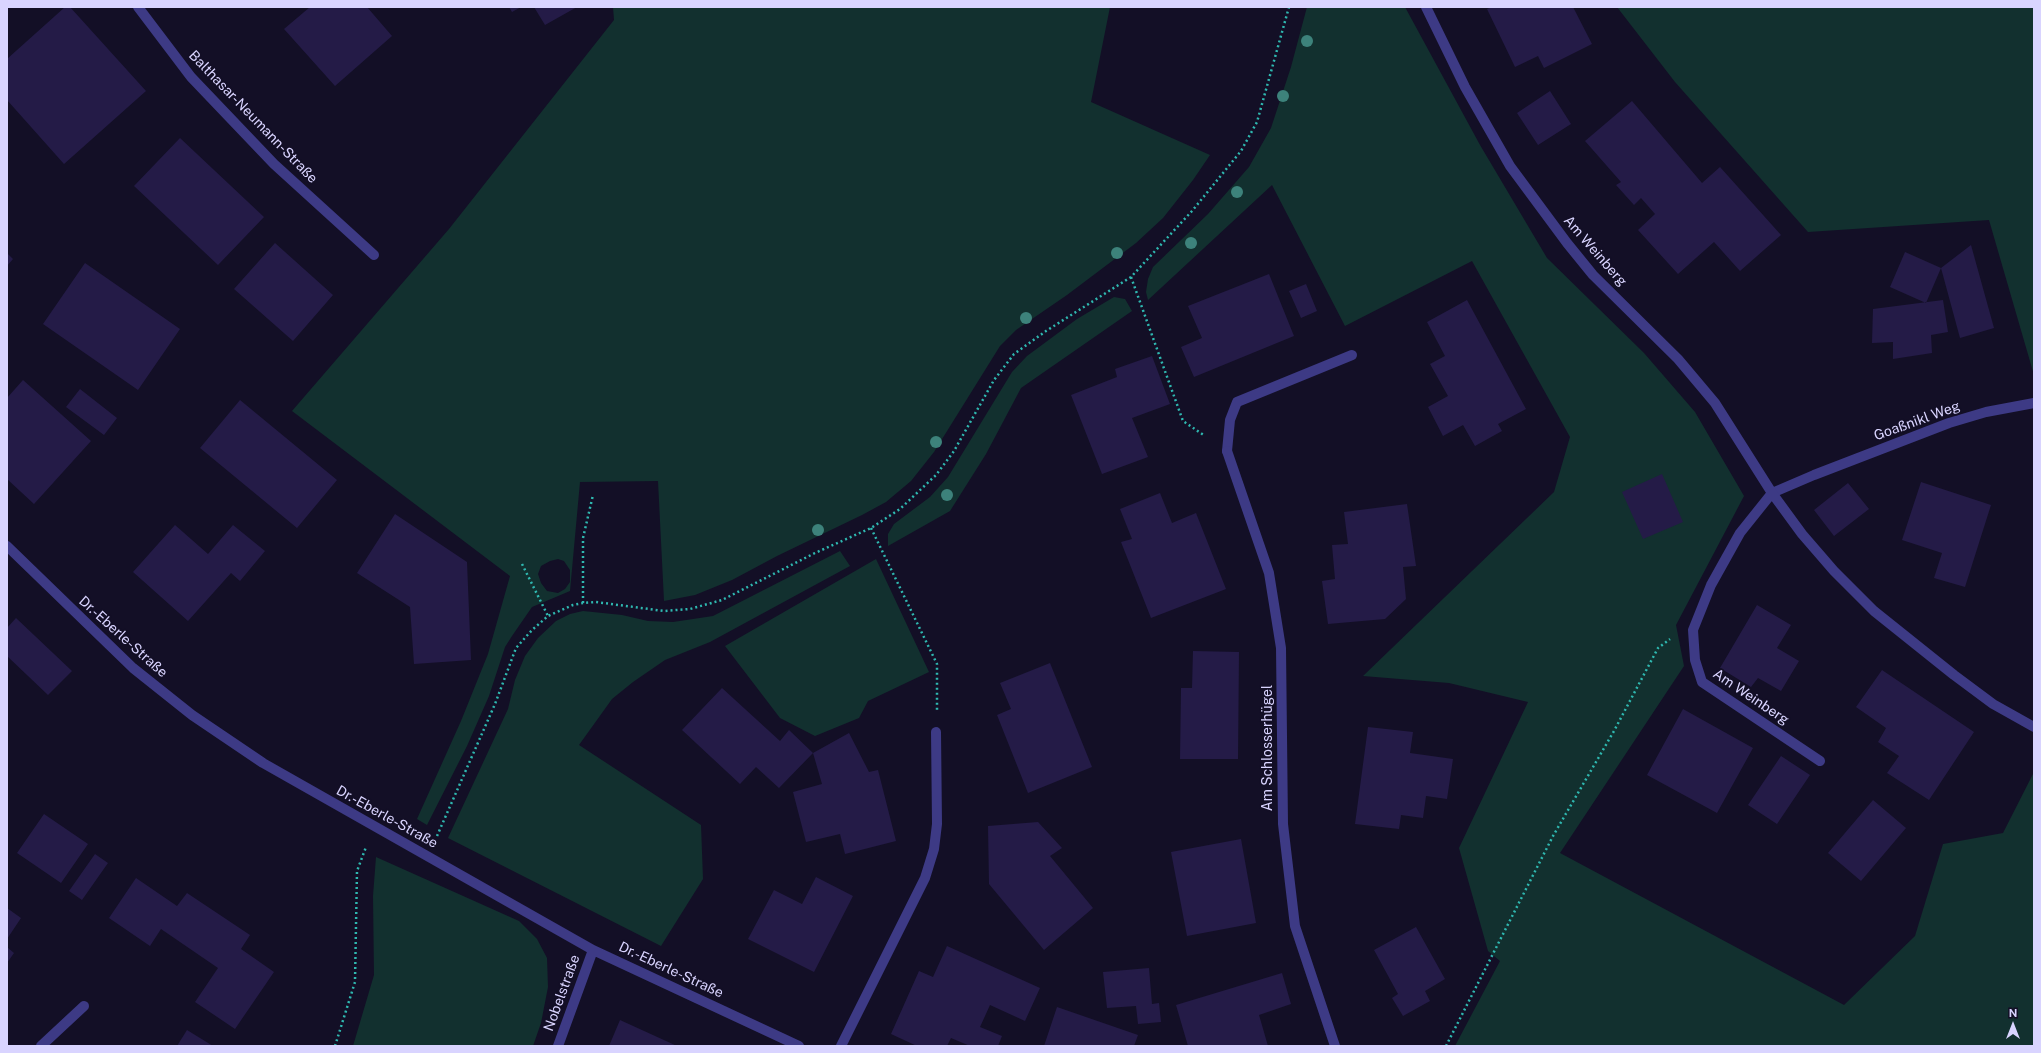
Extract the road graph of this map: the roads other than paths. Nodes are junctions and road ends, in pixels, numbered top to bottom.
1 (138, 7) edge
2 (1426, 7) edge
3 (374, 255) dead end
4 (1352, 355) dead end
5 (2034, 403) edge
6 (1772, 493) junction
7 (7, 546) edge
8 (2034, 727) edge
9 (936, 732) road end
10 (1820, 761) dead end
11 (593, 950) junction
12 (84, 1006) dead end
13 (41, 1046) edge
14 (558, 1046) edge
15 (799, 1046) edge
16 (842, 1046) edge
17 (1335, 1046) edge

1 - 3 street, Balthasar-Neumann-Straße
2 - 6 street, Am Weinberg
4 - 17 street, Am Schlosserhügel
5 - 6 street, Goaßnikl Weg
6 - 8 street, Am Weinberg
6 - 10 street, Am Weinberg
7 - 11 street, Dr.-Eberle-Straße
9 - 16 street
11 - 14 street, Nobelstraße
11 - 15 street, Dr.-Eberle-Straße
12 - 13 street

